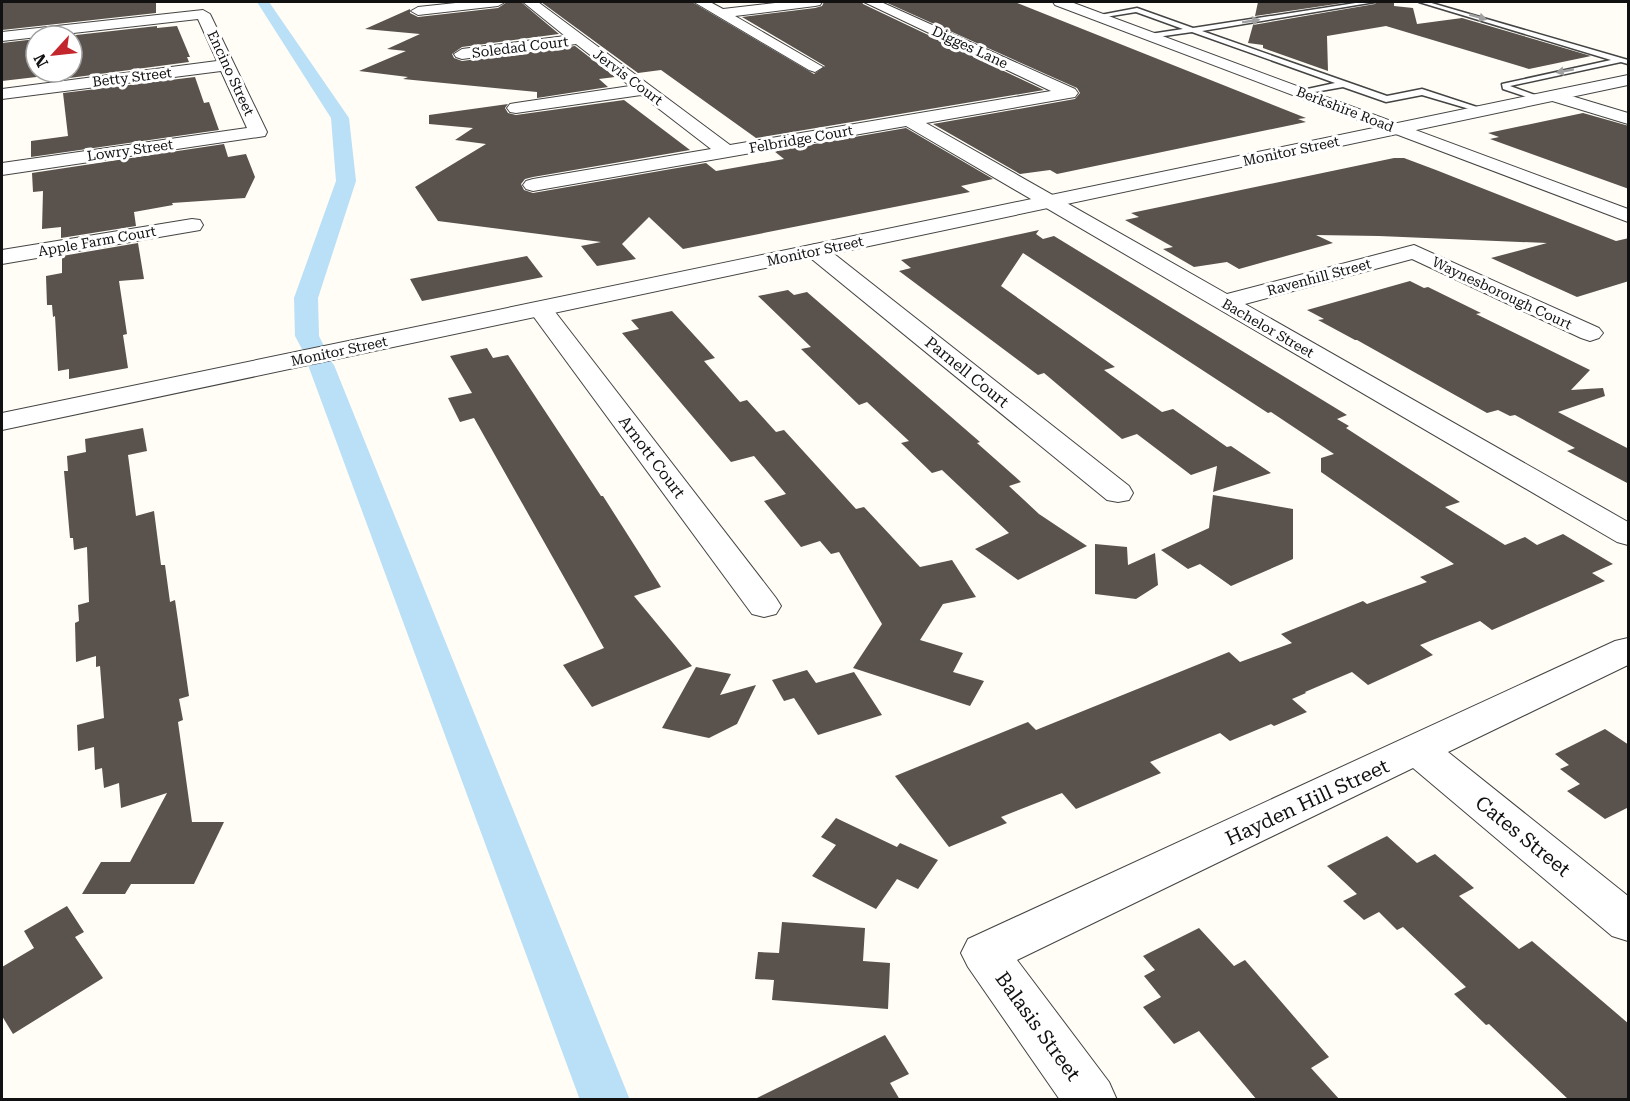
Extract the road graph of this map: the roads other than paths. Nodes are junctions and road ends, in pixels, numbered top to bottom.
1 (498, 2) edge
2 (530, 2) edge
3 (701, 2) edge
4 (815, 2) edge
5 (871, 2) edge
6 (1060, 2) edge
7 (1372, 2) edge
8 (1422, 2) edge
9 (418, 11) dead end
10 (722, 14) junction
11 (1099, 16) junction
12 (1193, 30) junction
13 (2, 36) edge
14 (1153, 36) junction
15 (579, 39) junction
16 (462, 54) dead end
17 (227, 65) junction
18 (815, 67) dead end
19 (1626, 67) edge
20 (1345, 84) junction
21 (644, 89) junction
22 (1069, 93) joint
23 (1301, 93) junction
24 (2, 94) edge
25 (1548, 97) junction
26 (516, 108) dead end
27 (1480, 111) junction
28 (1629, 119) edge
29 (908, 120) junction
30 (1397, 129) junction
31 (258, 132) joint
32 (727, 152) junction
33 (2, 169) edge
34 (533, 185) dead end
35 (1050, 202) junction
36 (1629, 216) edge
37 (192, 225) dead end
38 (816, 251) junction
39 (1414, 252) joint
40 (2, 257) edge
41 (1224, 302) junction
42 (540, 309) junction
43 (1590, 333) dead end
44 (2, 422) edge
45 (1118, 494) dead end
46 (1629, 535) edge
47 (764, 606) dead end
48 (1629, 650) edge
49 (1418, 750) junction
50 (1629, 922) edge
51 (985, 953) joint
52 (1091, 1100) edge

1 - 9 street
2 - 15 street, Jervis Court
3 - 10 street
4 - 10 street
5 - 22 street, Digges Lane
6 - 11 street, Berkshire Road
12 -> 7 lane
8 -> 19 lane
10 - 18 street
11 - 12 lane
11 - 14 street, Berkshire Road
12 - 14 lane
12 - 20 lane
13 - 17 street, Encino Street
14 - 23 street, Berkshire Road
15 - 16 street, Soledad Court
15 - 21 street, Jervis Court
17 - 24 street, Betty Street
17 - 31 street, Encino Street
19 - 25 street, Monitor Street
19 -> 25 lane
20 - 23 lane
20 - 27 lane
21 - 26 street
21 - 32 street, Jervis Court
22 - 29 street, Felbridge Court
23 - 30 street, Berkshire Road
25 - 27 street, Monitor Street
25 - 28 street
27 - 30 street, Monitor Street
29 - 32 street, Felbridge Court
29 - 35 street, Bachelor Street
30 - 35 street, Monitor Street
30 - 36 street, Berkshire Road
31 - 33 street, Lowry Street
32 - 34 street, Felbridge Court
35 - 38 street, Monitor Street
35 - 41 street, Bachelor Street
37 - 40 street, Apple Farm Court
38 - 42 street, Monitor Street
38 - 45 street, Parnell Court
39 - 41 street, Ravenhill Street
39 - 43 street, Waynesborough Court
41 - 46 street, Bachelor Street
42 - 44 street, Monitor Street
42 - 47 street, Arnott Court
48 - 49 street, Hayden Hill Street
49 - 50 street, Cates Street
49 - 51 street, Hayden Hill Street
51 - 52 street, Balasis Street

